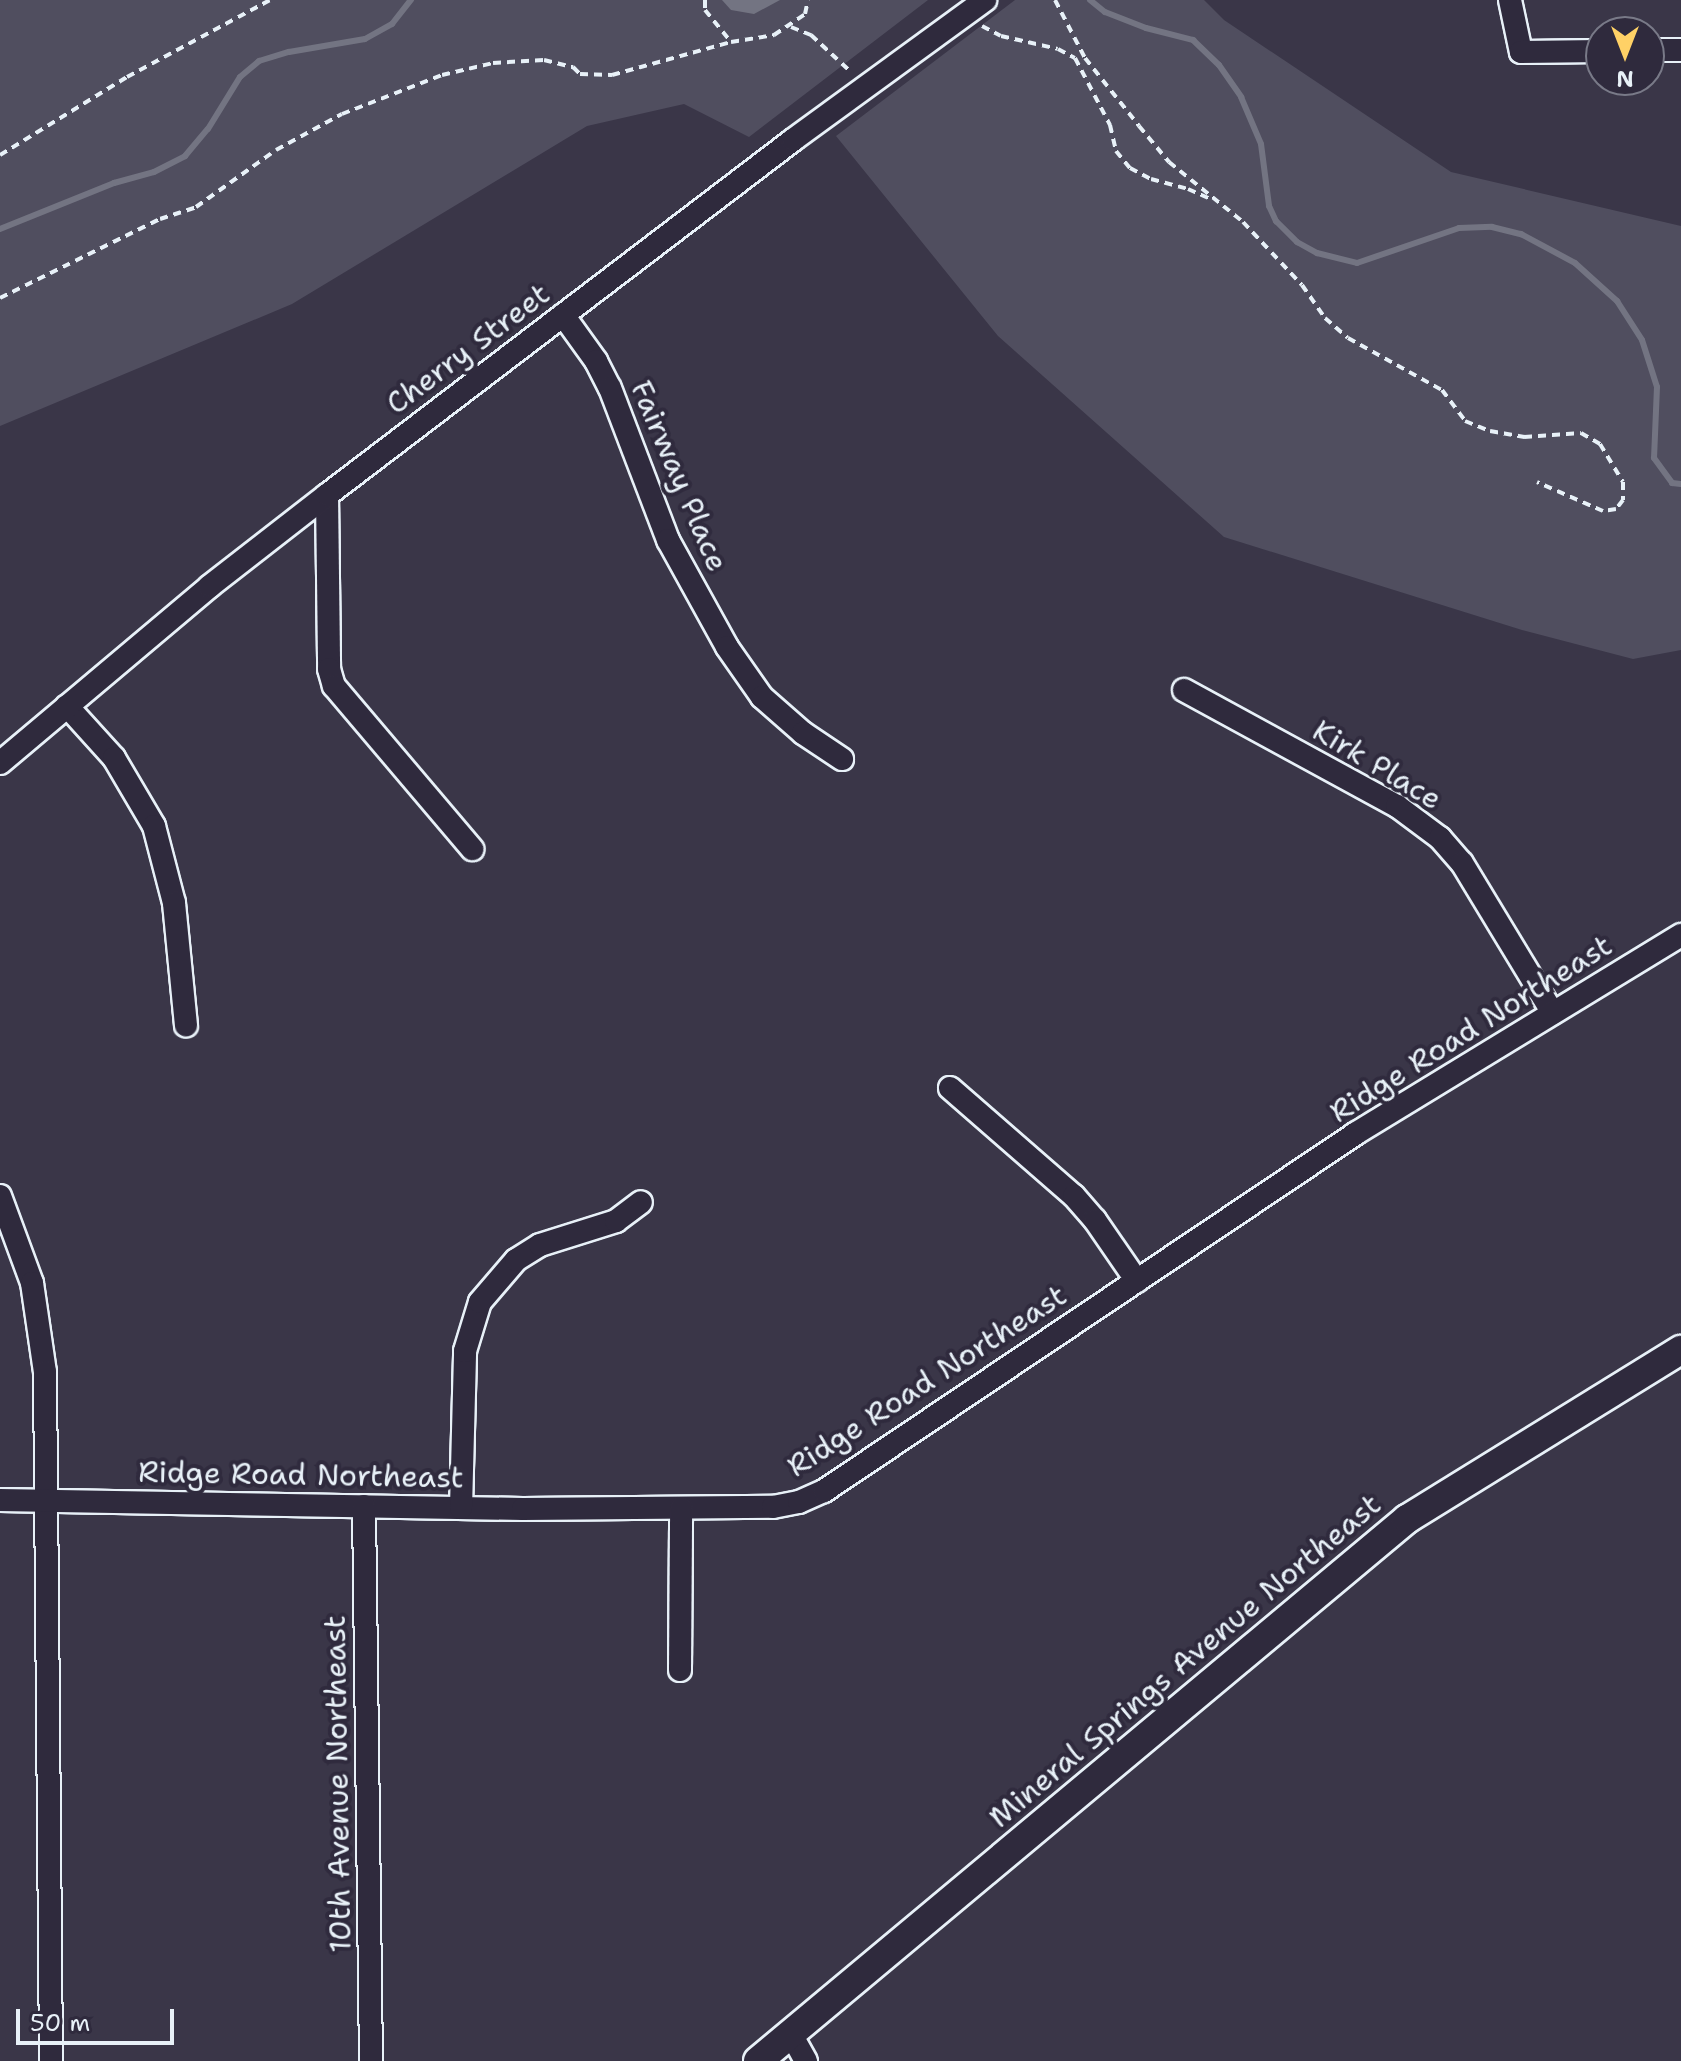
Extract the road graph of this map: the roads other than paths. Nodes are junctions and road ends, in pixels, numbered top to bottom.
1 (1510, 0) edge
2 (976, 7) edge
3 (1585, 51) edge
4 (563, 315) junction
5 (327, 495) junction
6 (1184, 690) dead end
7 (67, 706) junction
8 (842, 759) dead end
9 (0, 763) edge
10 (472, 849) dead end
11 (1681, 935) edge
12 (1553, 1013) junction
13 (186, 1025) dead end
14 (950, 1088) dead end
15 (0, 1196) edge
16 (641, 1202) dead end
17 (1137, 1281) junction
18 (1681, 1350) edge
19 (0, 1500) edge
20 (44, 1501) junction
21 (364, 1506) junction
22 (461, 1508) junction
23 (681, 1508) junction
24 (680, 1670) dead end
25 (791, 2034) junction
26 (51, 2061) edge
27 (371, 2061) edge
28 (758, 2061) edge
29 (806, 2061) edge

1 - 3 street
2 - 4 street, Cherry Street
4 - 5 street, Cherry Street
4 - 8 street, Fairway Place
5 - 7 street, Cherry Street
5 - 10 street
6 - 12 street, Kirk Place
7 - 9 street, Cherry Street
7 - 13 street
11 - 12 street, Ridge Road Northeast
12 - 17 street, Ridge Road Northeast
14 - 17 street
15 - 20 street
16 - 22 street
17 - 23 street, Ridge Road Northeast
18 - 25 main road, Mineral Springs Avenue Northeast
19 - 20 street, Ridge Road Northeast
20 - 21 street, Ridge Road Northeast
20 - 26 street
21 - 22 street, Ridge Road Northeast
21 - 27 street, 10th Avenue Northeast
22 - 23 street, Ridge Road Northeast
23 - 24 street
25 - 28 main road, Mineral Springs Avenue Northeast
25 - 29 street

